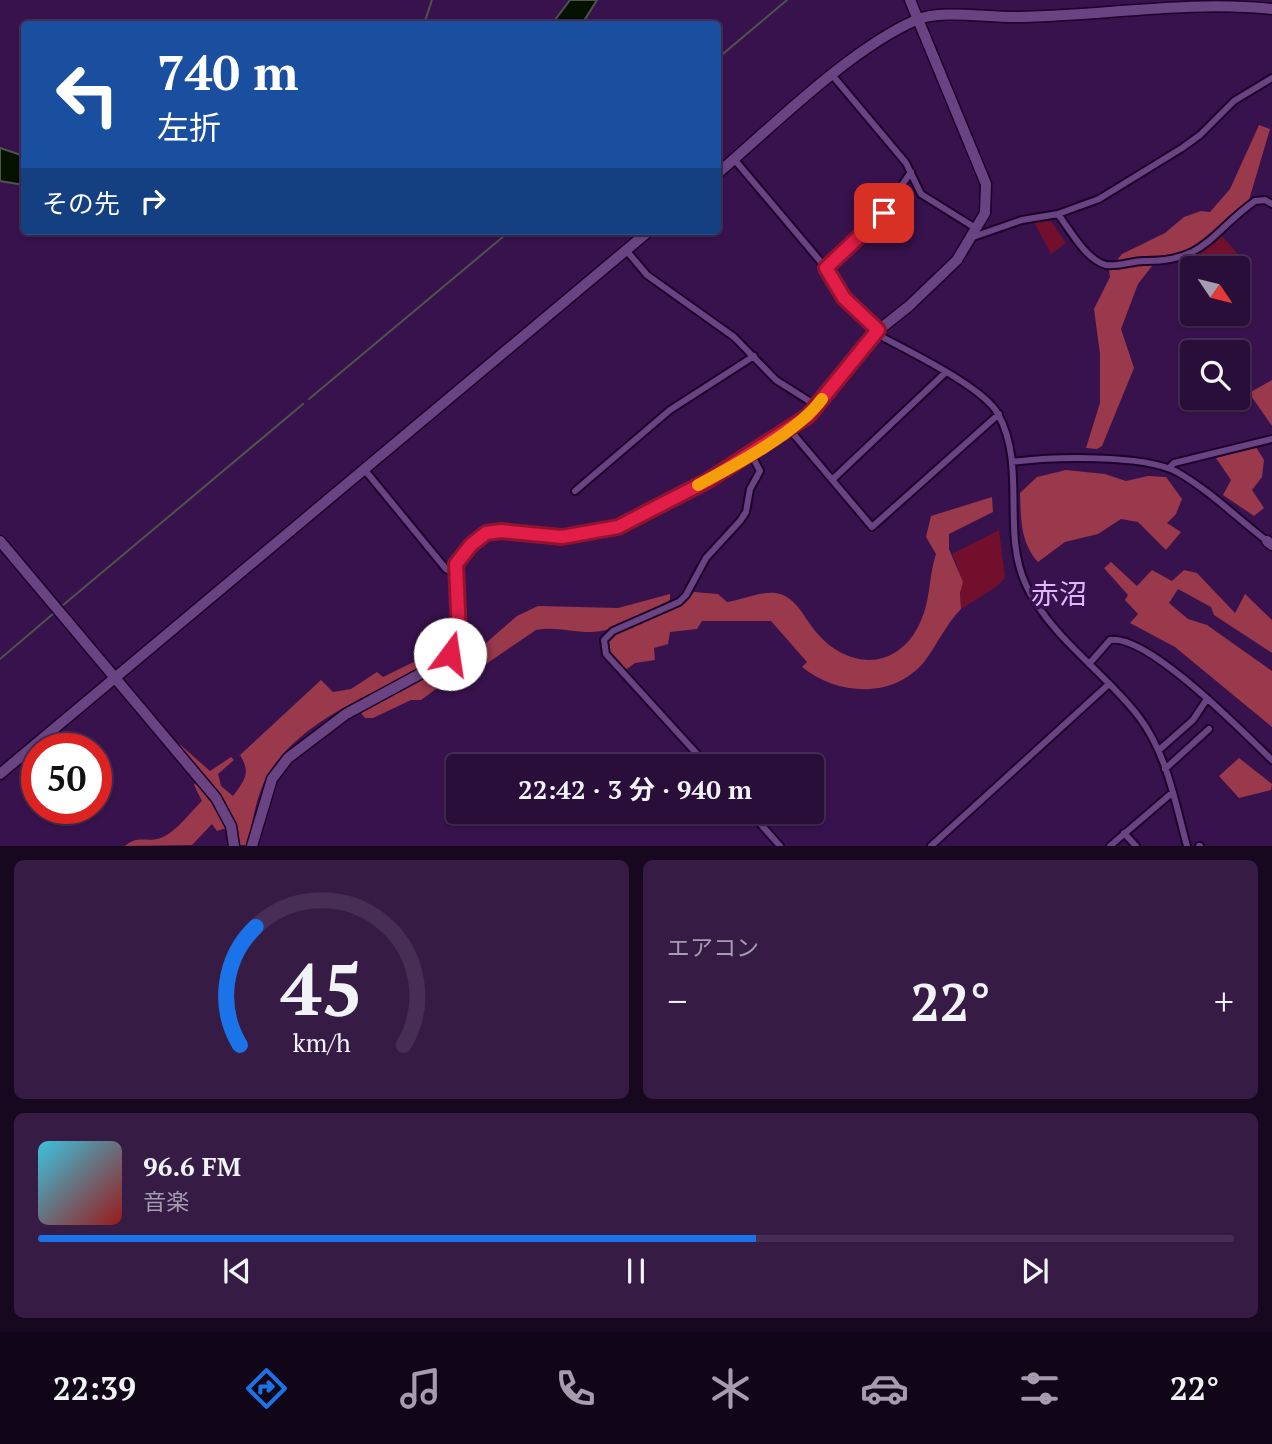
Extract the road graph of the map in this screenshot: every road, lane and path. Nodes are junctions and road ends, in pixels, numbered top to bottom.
1 (910, 0) edge
2 (1272, 9) edge
3 (917, 19) junction
4 (833, 76) junction
5 (1272, 78) edge
6 (734, 159) junction
7 (721, 170) edge
8 (911, 172) junction
9 (1272, 204) edge
10 (1058, 214) junction
11 (975, 233) junction
12 (644, 235) edge
13 (626, 250) junction
14 (826, 268) junction
15 (877, 331) junction
16 (754, 356) junction
17 (945, 373) junction
18 (817, 406) junction
19 (999, 414) junction
20 (790, 430) junction
21 (1272, 439) edge
22 (751, 454) junction
23 (1012, 462) junction
24 (1169, 468) junction
25 (364, 469) junction
26 (832, 480) junction
27 (575, 491) dead end
28 (0, 541) edge
29 (1269, 543) edge
30 (454, 573) junction
31 (1089, 664) junction
32 (114, 678) junction
33 (1109, 684) junction
34 (1206, 699) junction
35 (1209, 729) dead end
36 (1159, 750) junction
37 (697, 754) edge
38 (1272, 760) edge
39 (1165, 769) junction
40 (0, 774) edge
41 (1173, 792) junction
42 (761, 824) edge
43 (1124, 833) junction
44 (234, 845) edge
45 (252, 845) edge
46 (780, 845) edge
47 (931, 845) edge
48 (1110, 845) edge
49 (1136, 845) edge
50 (1187, 845) edge

1 - 3 street
2 - 3 street
3 - 4 street
3 - 11 street
4 - 6 street
4 - 8 street
5 - 10 street
6 - 7 street
6 - 14 street
8 - 11 street
8 - 14 street
9 - 10 street
10 - 11 street
11 - 15 street
12 - 13 street
13 - 16 street
13 - 25 street
14 - 15 street
15 - 17 street
15 - 18 street
16 - 18 street
16 - 27 street
17 - 19 street
17 - 26 street
18 - 20 street
19 - 23 street
19 - 26 street
20 - 22 street
20 - 26 street
21 - 24 street
22 - 30 street
22 - 37 street
23 - 24 street
23 - 31 street
24 - 29 street
25 - 30 street
25 - 32 street
28 - 32 street
30 - 45 street
31 - 33 street
31 - 34 street
32 - 40 street
32 - 44 street
33 - 36 street
33 - 47 street
34 - 36 street
34 - 38 street
35 - 39 street
36 - 39 street
39 - 41 street
41 - 43 street
41 - 50 street
42 - 46 street
43 - 48 street
43 - 49 street

